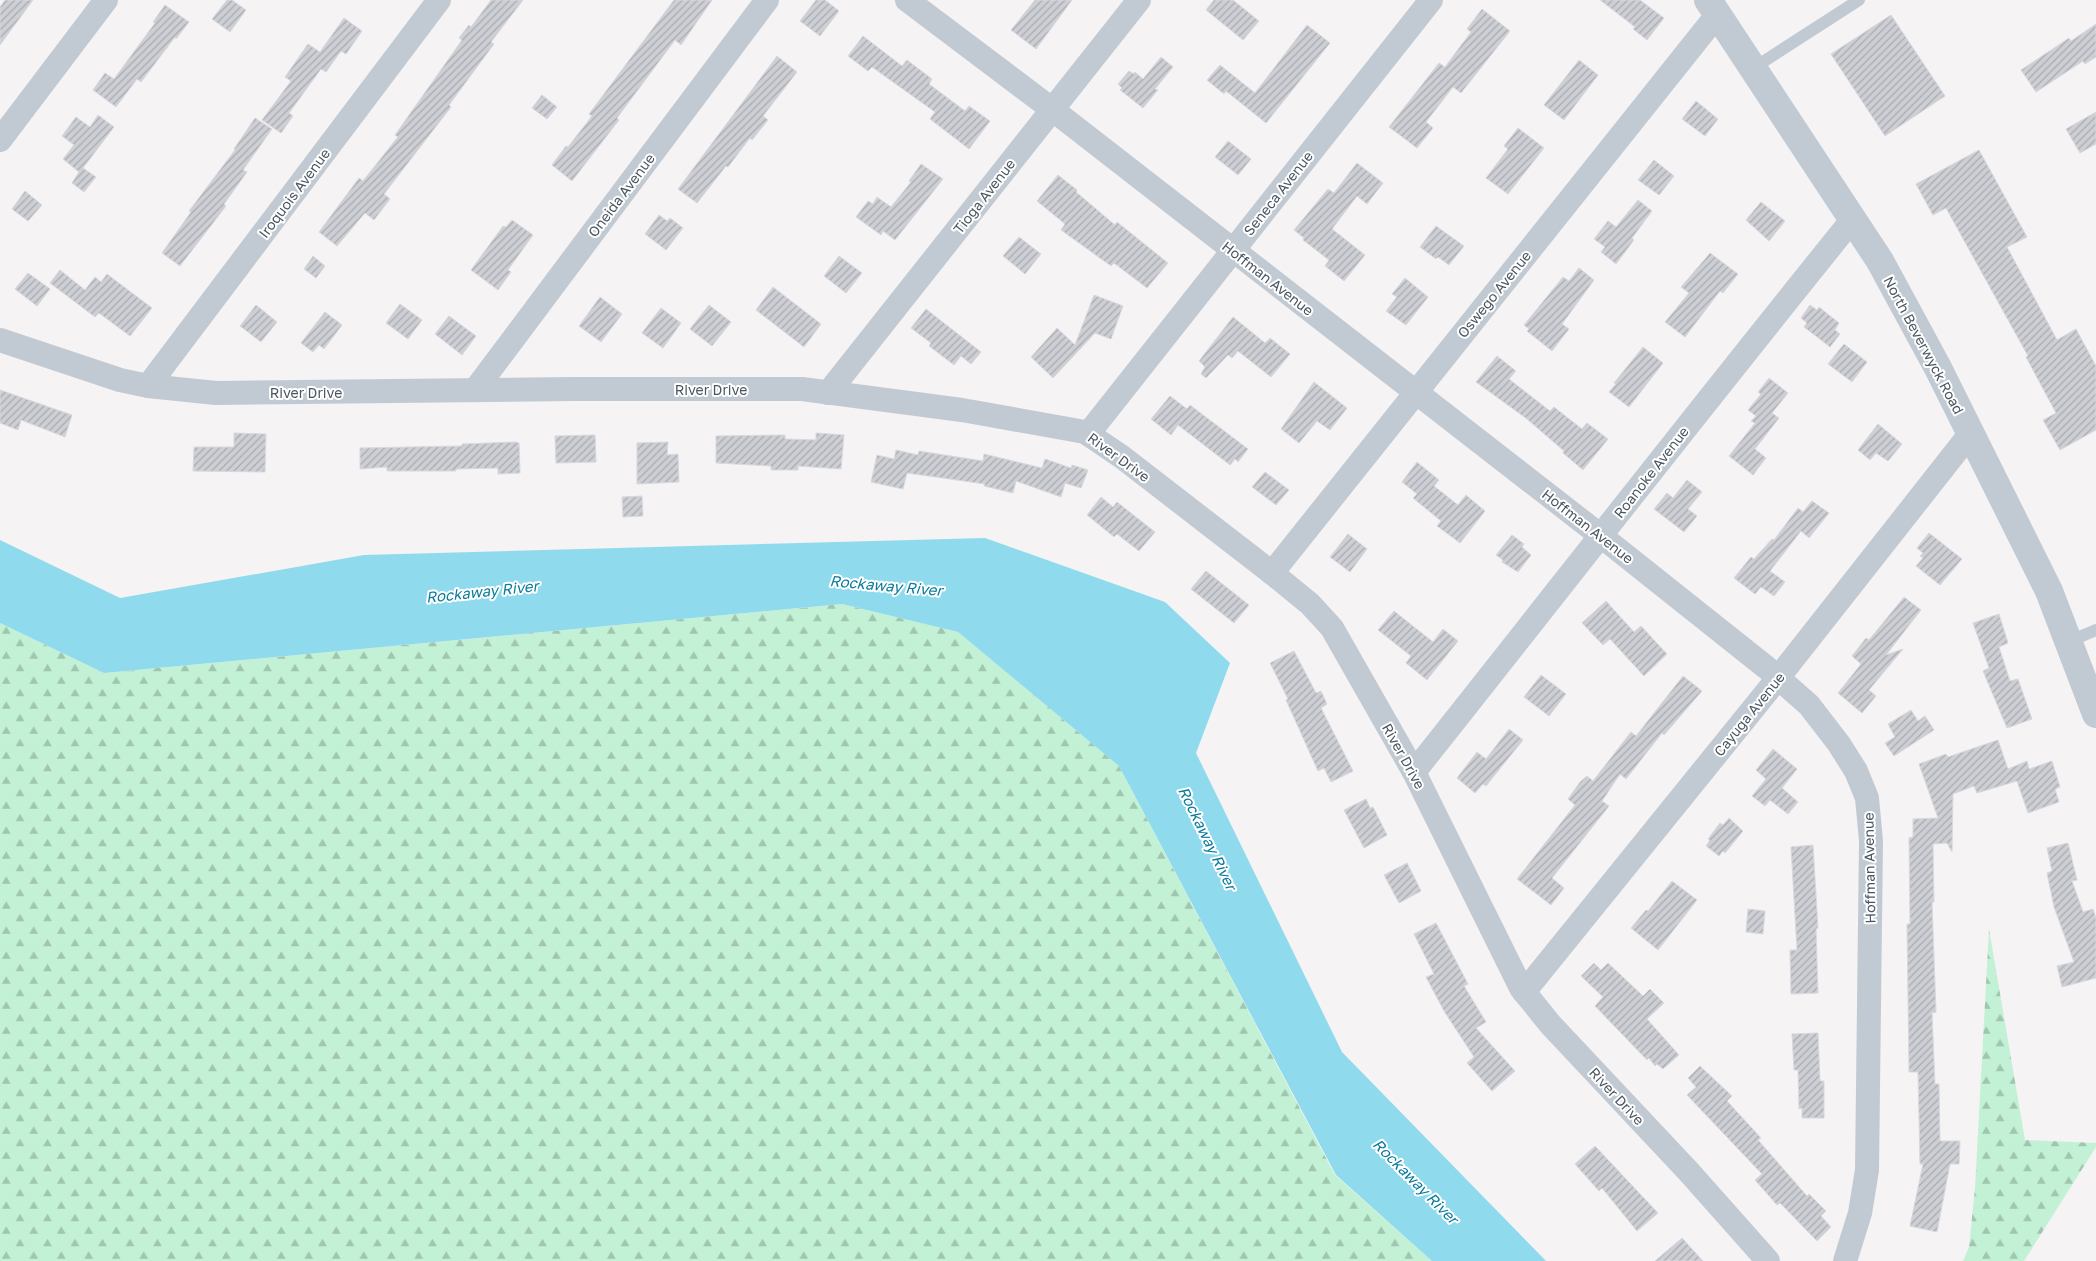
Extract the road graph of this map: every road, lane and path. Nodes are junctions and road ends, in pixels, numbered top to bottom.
1 (106, 0) edge
2 (439, 0) edge
3 (767, 0) edge
4 (907, 0) edge
5 (1139, 0) edge
6 (1431, 0) edge
7 (1860, 0) edge
8 (1713, 8) edge
9 (1752, 69) junction
10 (1053, 110) junction
11 (0, 140) edge
12 (1852, 220) junction
13 (1233, 250) junction
14 (0, 340) edge
15 (148, 386) junction
16 (475, 390) junction
17 (1415, 392) junction
18 (828, 393) junction
19 (1088, 434) junction
20 (1970, 434) junction
21 (1602, 536) junction
22 (1272, 573) junction
23 (2096, 630) edge
24 (2070, 641) junction
25 (1778, 678) junction
26 (2096, 714) edge
27 (1414, 772) junction
28 (1524, 992) junction
29 (1768, 1261) edge
30 (1845, 1261) edge

1 - 11 street
2 - 15 street, Iroquois Avenue
3 - 16 street, Oneida Avenue
4 - 10 street, Hoffman Avenue
5 - 10 street, Tioga Avenue
6 - 13 street, Seneca Avenue
7 - 9 lane
8 - 9 street, North Beverwyck Road
8 - 17 street, Oswego Avenue
9 - 12 street, North Beverwyck Road
10 - 13 street, Hoffman Avenue
10 - 18 street, Tioga Avenue
12 - 20 street, North Beverwyck Road
12 - 21 street, Roanoke Avenue
13 - 17 street, Hoffman Avenue
13 - 19 street, Seneca Avenue
14 - 15 street, River Drive
15 - 16 street, River Drive
16 - 18 street, River Drive
17 - 21 street, Hoffman Avenue
17 - 22 street, Oswego Avenue
18 - 19 street, River Drive
19 - 22 street, River Drive
20 - 24 street, North Beverwyck Road
20 - 25 street, Cayuga Avenue
21 - 25 street, Hoffman Avenue
21 - 27 street, Roanoke Avenue
22 - 27 street, River Drive
23 - 24 lane
24 - 26 street, North Beverwyck Road
25 - 28 street, Cayuga Avenue
25 - 30 street, Hoffman Avenue
27 - 28 street, River Drive
28 - 29 street, River Drive

